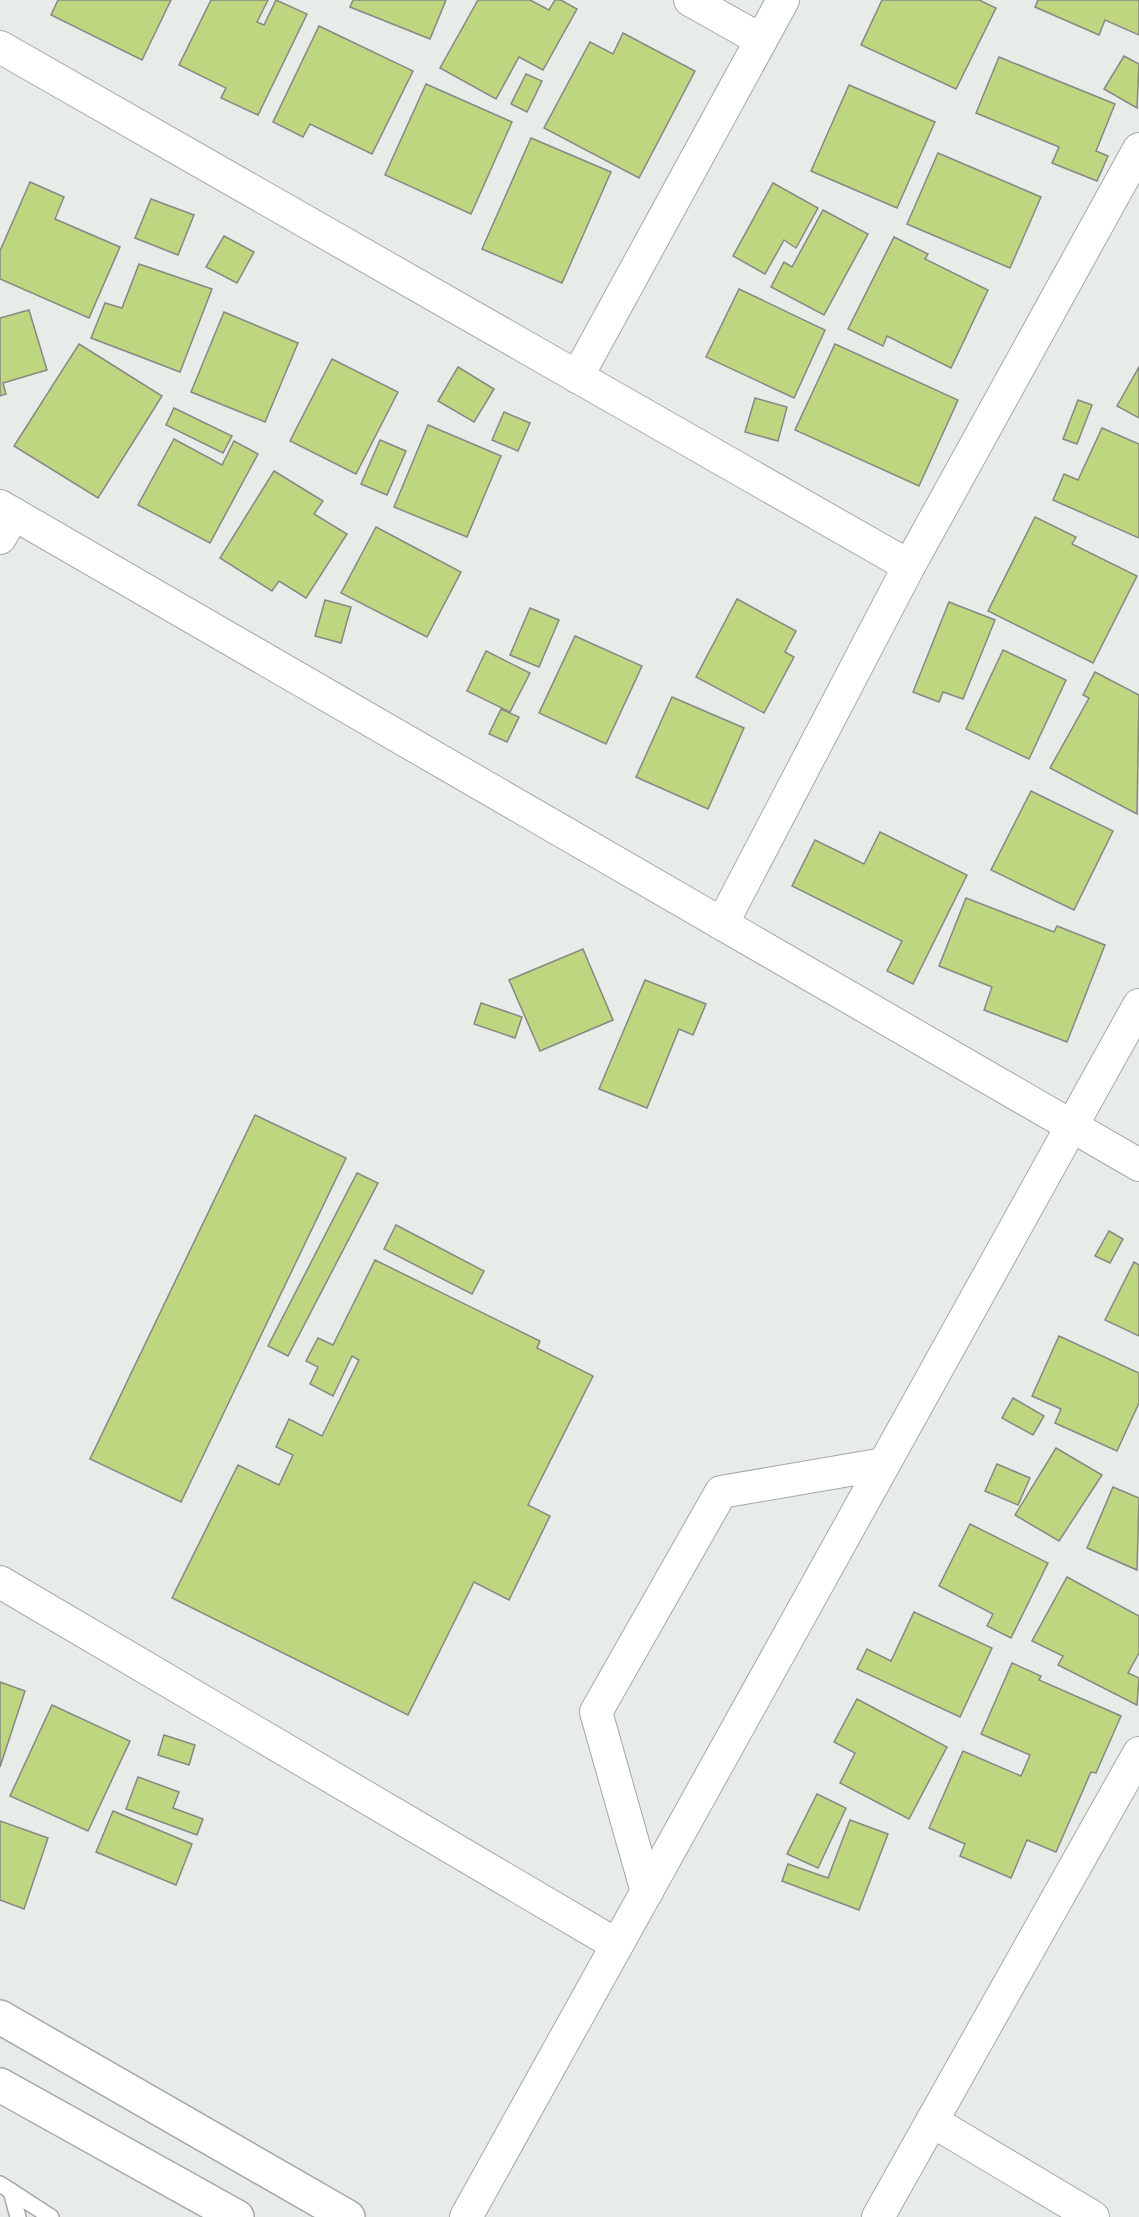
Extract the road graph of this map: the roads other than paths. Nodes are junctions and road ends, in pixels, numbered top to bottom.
1 (690, 0) edge
2 (783, 0) edge
3 (761, 40) junction
4 (0, 47) edge
5 (1139, 149) edge
6 (577, 377) junction
7 (5, 519) edge
8 (909, 566) junction
9 (722, 924) junction
10 (1139, 1005) edge
11 (1071, 1126) junction
12 (1139, 1165) edge
13 (884, 1464) junction
14 (0, 1582) edge
15 (1139, 1753) edge
16 (646, 1892) junction
17 (617, 1945) junction
18 (0, 2017) edge
19 (0, 2085) edge
20 (932, 2121) junction
21 (5, 2188) edge
22 (18, 2217) edge
23 (51, 2217) edge
24 (237, 2217) edge
25 (348, 2217) edge
26 (466, 2217) edge
27 (878, 2217) edge
28 (1093, 2217) edge

1 - 3 street
2 - 3 street
3 - 6 street
4 - 6 street
5 - 8 street
6 - 8 street
7 - 9 street
8 - 9 street
9 - 11 street
10 - 11 street
11 - 12 street
11 - 13 street
13 - 16 street
13 - 16 street
14 - 17 street
15 - 20 street
16 - 17 street
17 - 26 street
18 - 25 street
19 - 24 street
20 - 27 street
20 - 28 street
21 - 22 lane
21 - 23 lane

